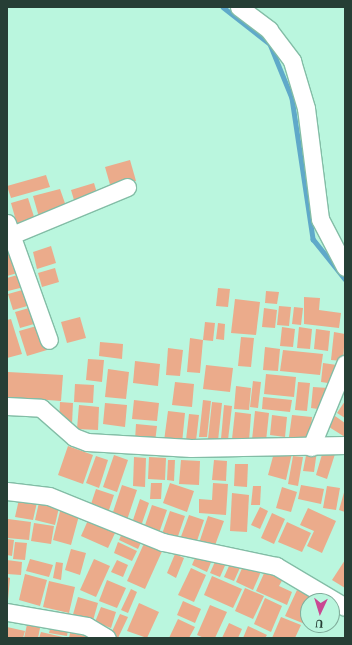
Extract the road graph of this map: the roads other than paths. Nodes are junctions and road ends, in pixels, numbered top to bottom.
1 (239, 7) edge
2 (127, 187) dead end
3 (9, 232) edge
4 (345, 267) edge
5 (49, 340) dead end
6 (345, 364) edge
7 (7, 406) edge
8 (345, 445) edge
9 (311, 447) junction
10 (7, 491) edge
11 (345, 607) edge
12 (7, 612) edge
13 (107, 638) edge

1 - 4 street
2 - 3 street
3 - 5 street
6 - 9 street
7 - 9 street
8 - 9 street
10 - 11 street
12 - 13 street

